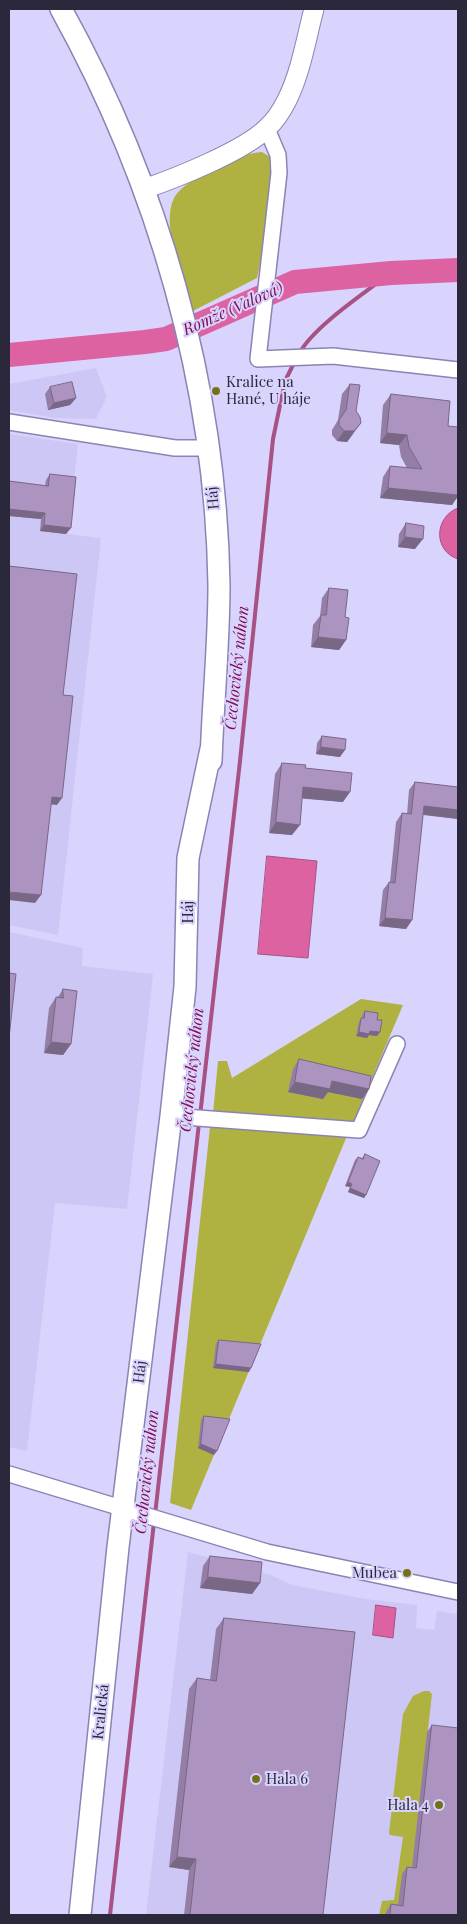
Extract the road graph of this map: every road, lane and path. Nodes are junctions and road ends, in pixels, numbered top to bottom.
1 (61, 9) edge
2 (314, 9) edge
3 (267, 129) junction
4 (144, 189) junction
5 (458, 370) edge
6 (9, 422) edge
7 (207, 448) junction
8 (397, 1044) dead end
9 (171, 1116) junction
10 (9, 1474) edge
11 (133, 1512) junction
12 (458, 1592) edge
13 (80, 1915) edge

1 - 4 main road, Háj
2 - 3 street
3 - 4 street
3 - 5 street
4 - 7 main road, Háj
6 - 7 street
7 - 9 main road, Háj
8 - 9 street
9 - 11 main road, Háj
10 - 11 street
11 - 12 street
11 - 13 main road, Kralická

